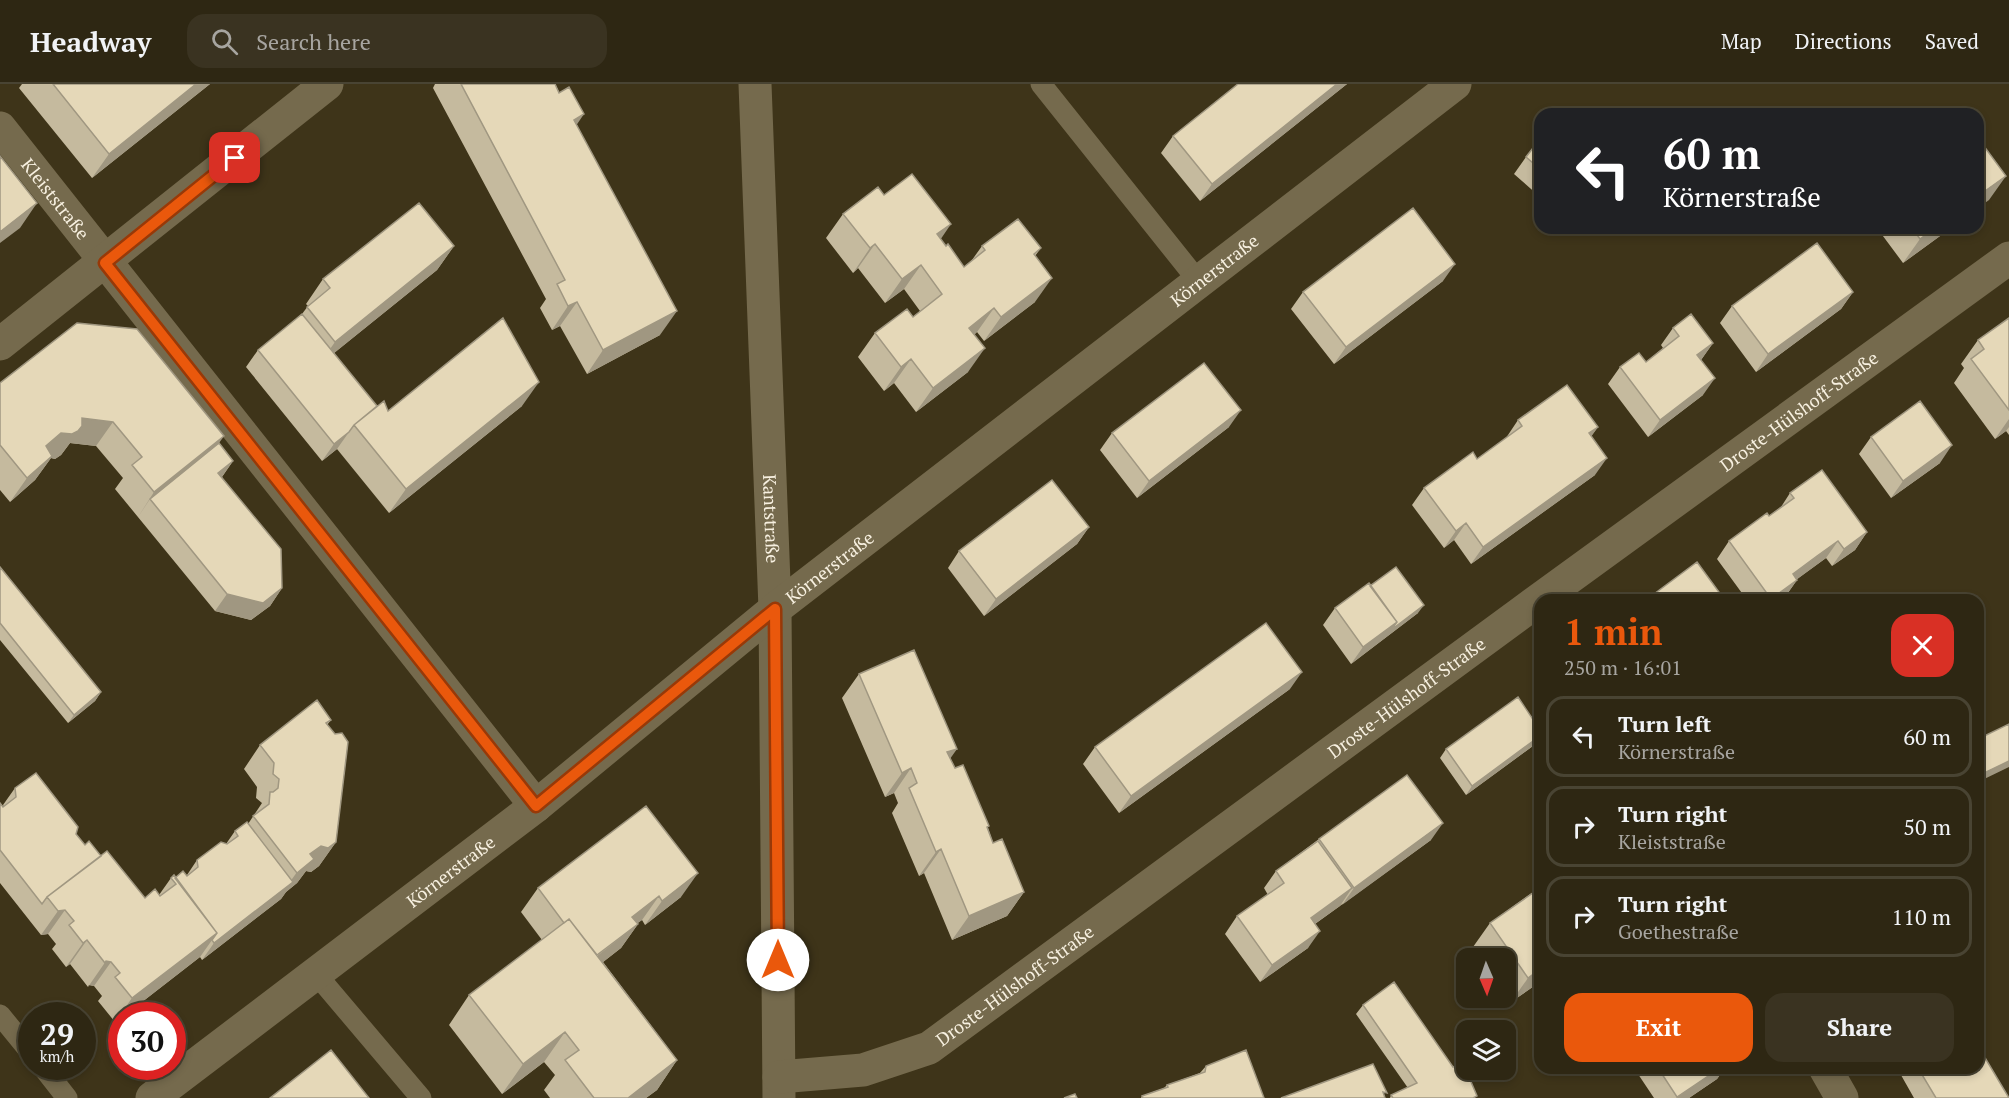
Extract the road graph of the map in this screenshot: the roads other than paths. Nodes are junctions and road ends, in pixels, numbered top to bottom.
1 (327, 84) edge
2 (755, 84) edge
3 (1041, 84) edge
4 (1455, 84) edge
5 (0, 128) edge
6 (2009, 258) edge
7 (105, 263) junction
8 (1199, 282) junction
9 (0, 344) edge
10 (1568, 594) edge
11 (775, 609) junction
12 (1533, 621) edge
13 (536, 806) junction
14 (316, 974) junction
15 (0, 1015) edge
16 (18, 1037) edge
17 (53, 1080) edge
18 (779, 1087) edge
19 (67, 1098) edge
20 (152, 1098) edge
21 (422, 1098) edge

1 - 7 street
2 - 11 street, Kantstraße
3 - 8 lane
4 - 8 street, Körnerstraße
5 - 7 street, Kleiststraße
6 - 10 street, Droste-Hülshoff-Straße
7 - 9 street
7 - 13 street, Kleiststraße
8 - 11 street, Körnerstraße
11 - 13 street, Körnerstraße
11 - 18 street, Kantstraße
12 - 18 street, Droste-Hülshoff-Straße
13 - 14 street, Körnerstraße
14 - 20 street, Körnerstraße
14 - 21 lane
15 - 16 lane
17 - 19 lane

